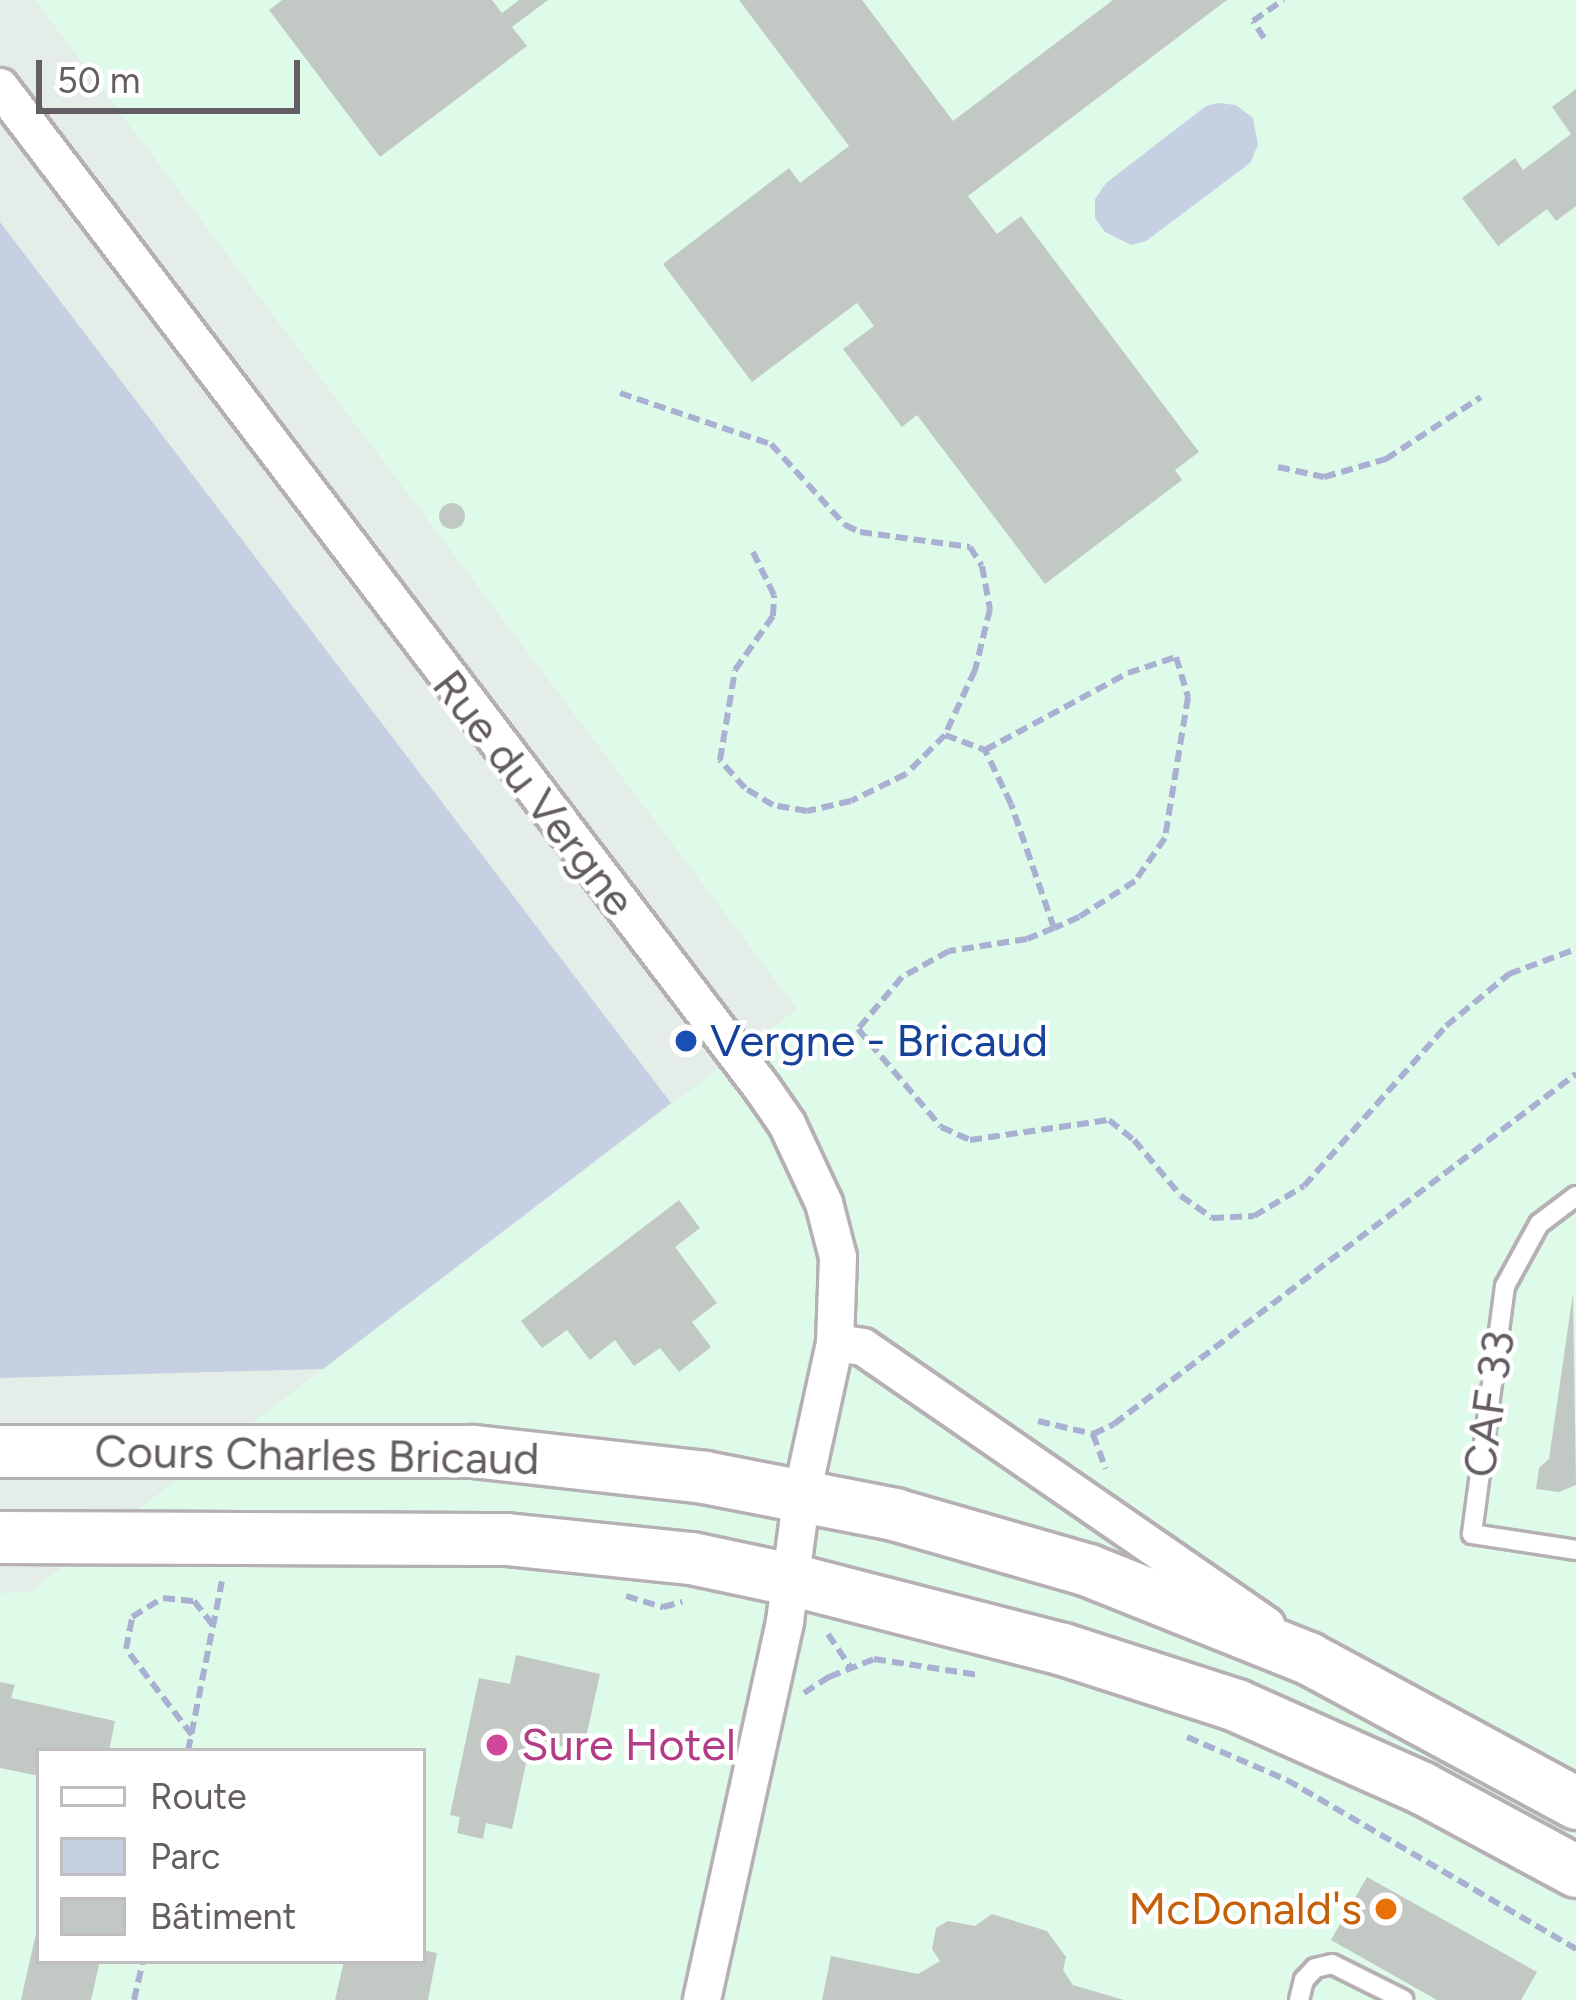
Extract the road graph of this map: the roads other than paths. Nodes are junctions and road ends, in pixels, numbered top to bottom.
1 (0, 87) edge
2 (1576, 1196) edge
3 (835, 1343) junction
4 (0, 1450) edge
5 (802, 1494) junction
6 (0, 1538) edge
7 (1576, 1550) edge
8 (788, 1600) junction
9 (1309, 1658) junction
10 (1576, 1803) edge
11 (1576, 1871) edge
12 (702, 2000) edge
13 (1298, 2000) edge
14 (1404, 2000) edge

1 - 3 street, Rue du Vergne
2 - 7 lane, CAF 33
3 - 5 street, Rue du Vergne
3 - 9 street
4 - 5 main road, Cours Charles Bricaud
5 - 8 street, Rue du Vergne
5 - 9 main road, Cours Charles Bricaud
6 - 8 main road, Cours Charles Bricaud
8 - 11 main road, Cours Charles Bricaud
8 - 12 street, Rue du Vergne
9 - 10 main road, Cours Charles Bricaud
13 - 14 lane

